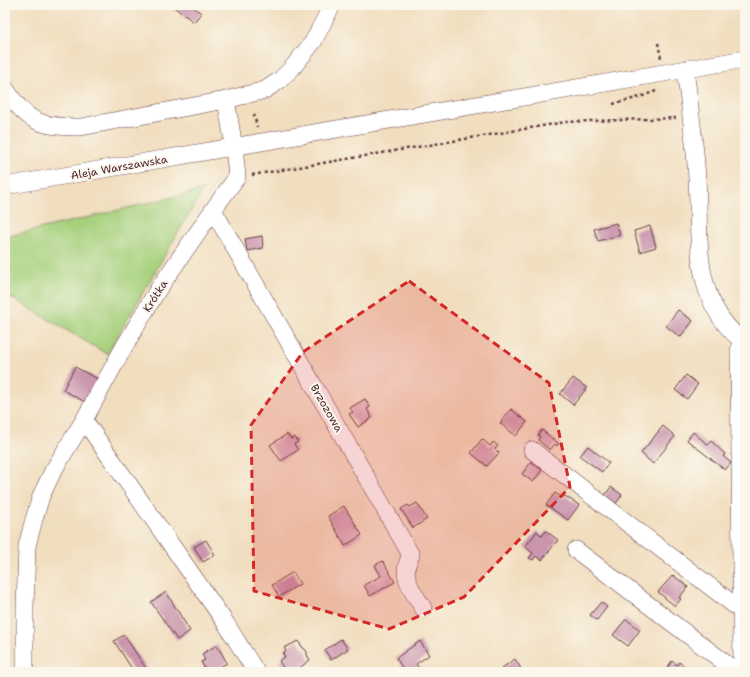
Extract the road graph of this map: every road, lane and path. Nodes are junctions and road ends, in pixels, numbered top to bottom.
1 (332, 5) edge
2 (745, 60) edge
3 (685, 70) junction
4 (5, 88) edge
5 (226, 100) junction
6 (692, 118) junction
7 (234, 147) junction
8 (237, 177) junction
9 (5, 186) edge
10 (213, 210) junction
11 (743, 342) edge
12 (84, 420) junction
13 (532, 450) dead end
14 (576, 550) dead end
15 (422, 608) dead end
16 (742, 611) junction
17 (25, 672) edge
18 (256, 672) edge
19 (737, 672) edge
20 (742, 672) edge

1 - 5 street
2 - 3 street, Aleja Warszawska
3 - 6 street
3 - 7 street, Aleja Warszawska
4 - 5 street
5 - 7 street
6 - 8 path
6 - 11 street
7 - 8 street
7 - 9 street, Aleja Warszawska
8 - 10 street, Krótka
10 - 12 street, Krótka
10 - 15 street, Brzozowa
11 - 16 street
12 - 17 street, Krótka
12 - 18 street
13 - 16 street
14 - 19 street
16 - 20 street

